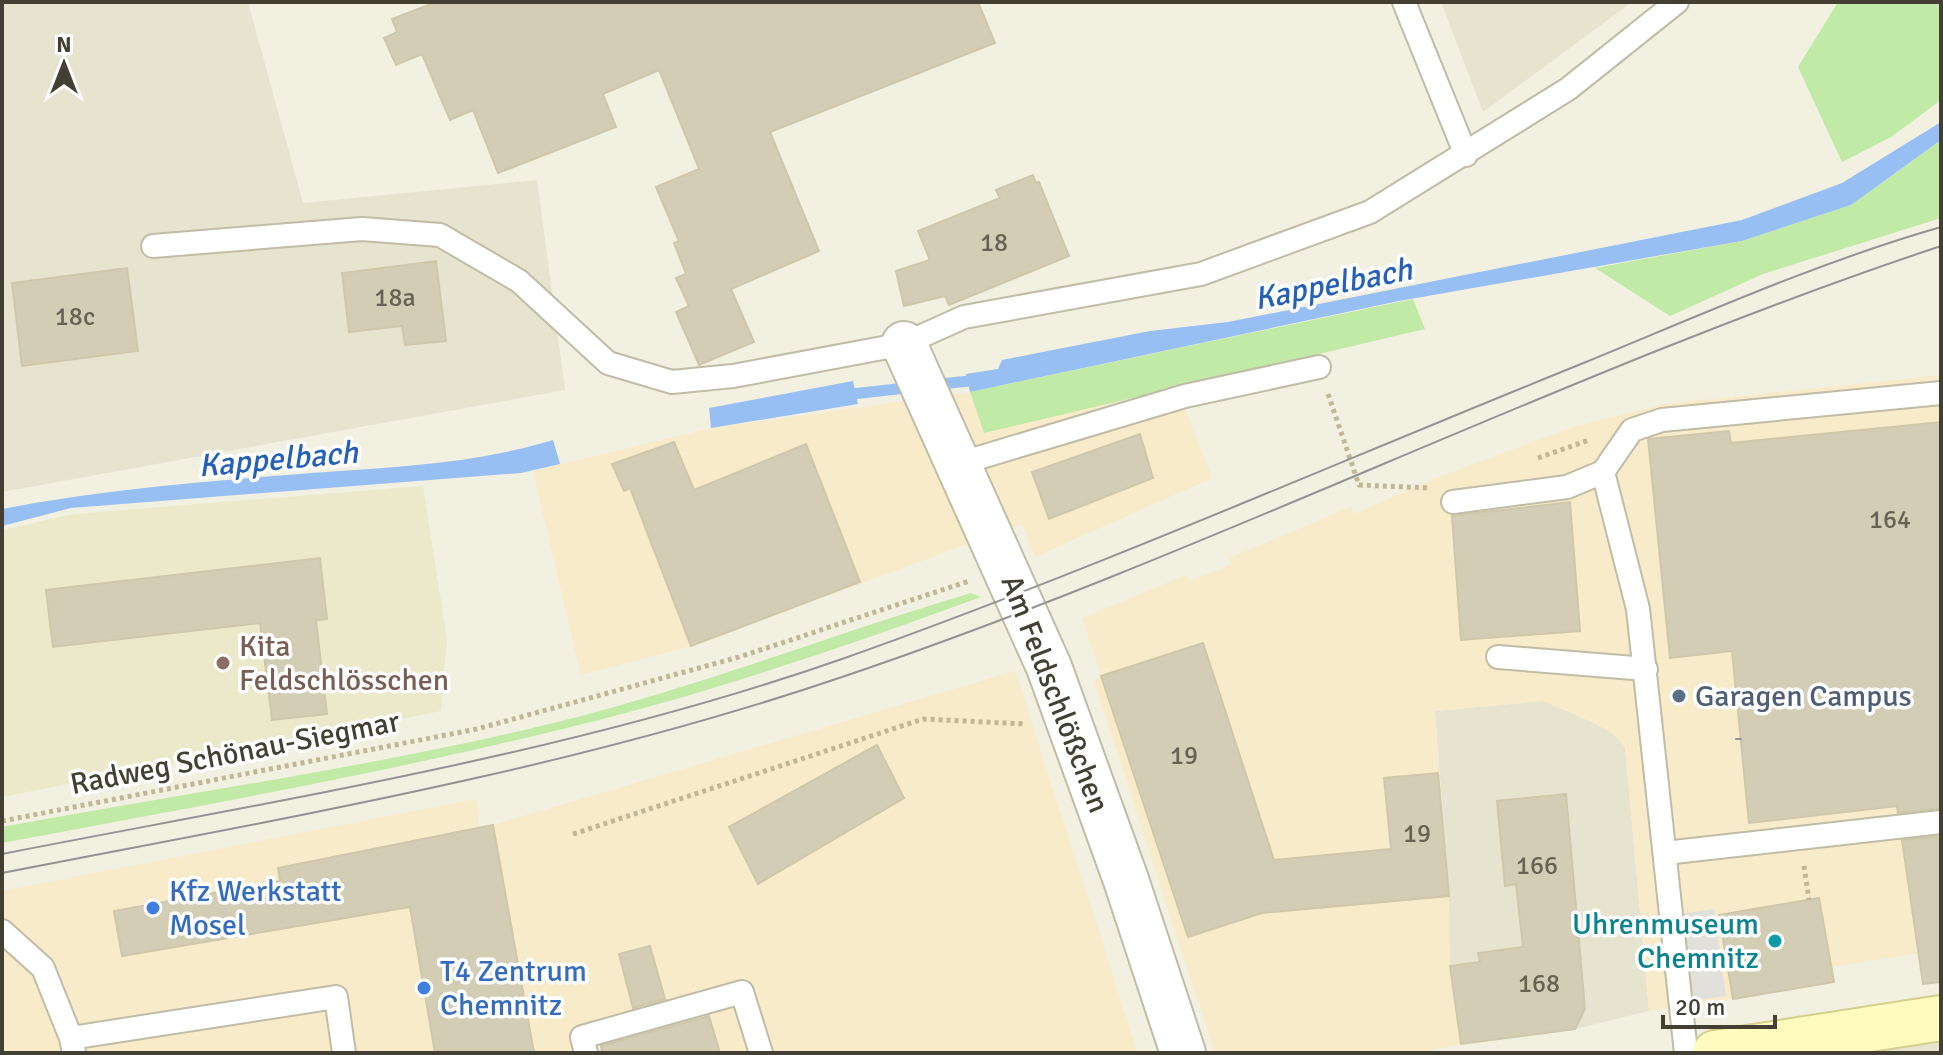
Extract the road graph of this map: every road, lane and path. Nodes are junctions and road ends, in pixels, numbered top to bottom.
1 (1404, 2) edge
2 (1677, 2) edge
3 (1466, 155) junction
4 (153, 246) dead end
5 (904, 344) junction
6 (1319, 367) joint
7 (1941, 393) edge
8 (958, 464) junction
9 (1603, 472) junction
10 (1359, 485) dead end
11 (1453, 502) dead end
12 (1007, 569) junction
13 (1498, 657) dead end
14 (1646, 669) junction
15 (1067, 716) junction
16 (2, 821) edge
17 (1941, 822) edge
18 (573, 834) dead end
19 (1665, 853) junction
20 (1805, 876) dead end
21 (1809, 900) dead end
22 (2, 931) edge
23 (1941, 1018) edge
24 (73, 1046) edge
25 (344, 1053) edge
26 (586, 1053) edge
27 (761, 1053) edge
28 (1183, 1053) edge
29 (1686, 1053) edge
30 (1715, 1053) edge

1 - 3 lane
2 - 3 lane
3 - 5 lane
4 - 5 lane
5 - 8 street, Am Feldschlößchen
6 - 8 lane
6 - 10 path
7 - 9 lane
8 - 12 street, Am Feldschlößchen
9 - 11 lane
9 - 14 lane
12 - 15 street, Am Feldschlößchen
12 - 16 path, Radweg Schönau-Siegmar
13 - 14 lane
14 - 19 lane
15 - 18 path
15 - 28 street, Am Feldschlößchen
17 - 19 lane
19 - 29 lane
20 - 21 path
22 - 24 lane
23 - 30 main road
24 - 25 lane
26 - 27 lane

